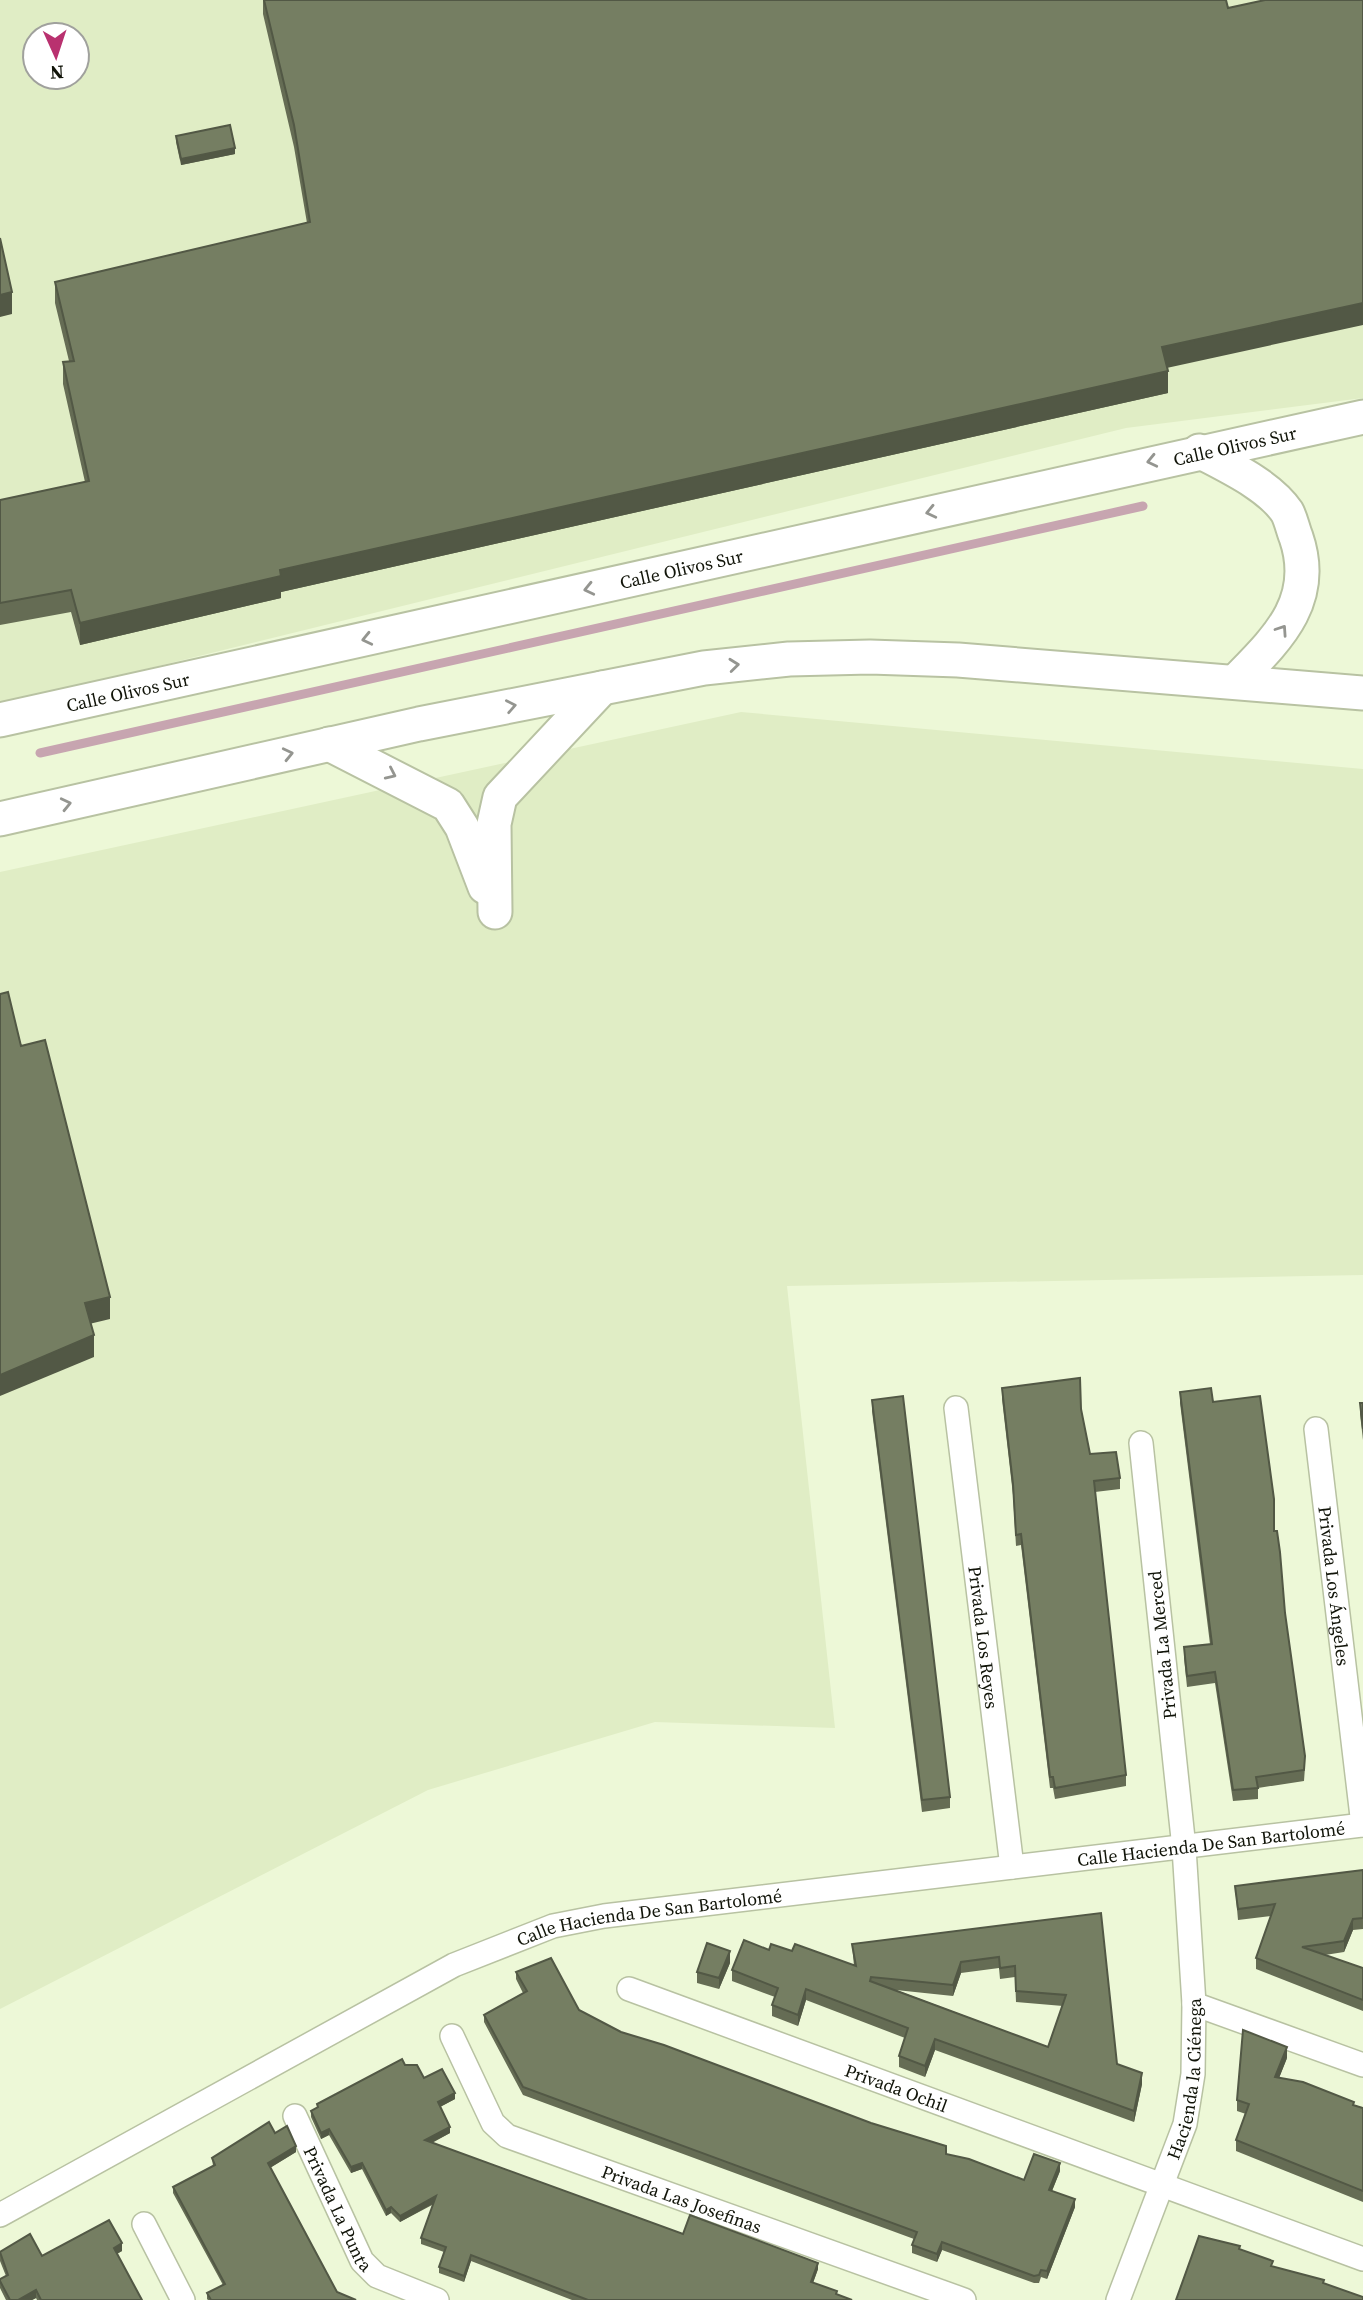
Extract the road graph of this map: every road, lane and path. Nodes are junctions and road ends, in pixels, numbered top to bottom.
1 (1363, 417) edge
2 (1199, 451) junction
3 (1236, 681) junction
4 (602, 688) junction
5 (1363, 693) edge
6 (0, 720) edge
7 (329, 744) junction
8 (500, 797) junction
9 (449, 805) junction
10 (0, 819) edge
11 (956, 1408) dead end
12 (1316, 1429) dead end
13 (1141, 1443) dead end
14 (1363, 1825) edge
15 (1184, 1848) junction
16 (1012, 1867) junction
17 (629, 1989) dead end
18 (1194, 2004) junction
19 (452, 2036) dead end
20 (1363, 2065) edge
21 (295, 2116) dead end
22 (1163, 2184) junction
23 (0, 2215) edge
24 (144, 2224) dead end
25 (1363, 2259) edge
26 (183, 2300) edge
27 (437, 2300) edge
28 (964, 2300) edge
29 (1118, 2300) edge

1 - 2 main road, Calle Olivos Sur
3 -> 2 main road
2 -> 6 main road, Calle Olivos Sur
4 -> 3 main road
3 - 5 main road
7 -> 4 main road
4 - 8 main road
7 -> 9 main road
10 -> 7 main road
8 - 9 main road
8 - 9 main road
11 - 16 street, Privada Los Reyes
12 - 14 street, Privada Los Ángeles
13 - 15 street, Privada La Merced
14 - 15 street, Calle Hacienda De San Bartolomé
15 - 16 street, Calle Hacienda De San Bartolomé
15 - 18 street, Hacienda la Ciénega
16 - 23 street, Calle Hacienda De San Bartolomé
17 - 22 street, Privada Ochil
18 - 20 street
18 - 22 street, Hacienda la Ciénega
19 - 28 street, Privada Las Josefinas
21 - 27 street, Privada La Punta
22 - 25 street, Privada Ochil
22 - 29 street, Hacienda la Ciénega
24 - 26 street

